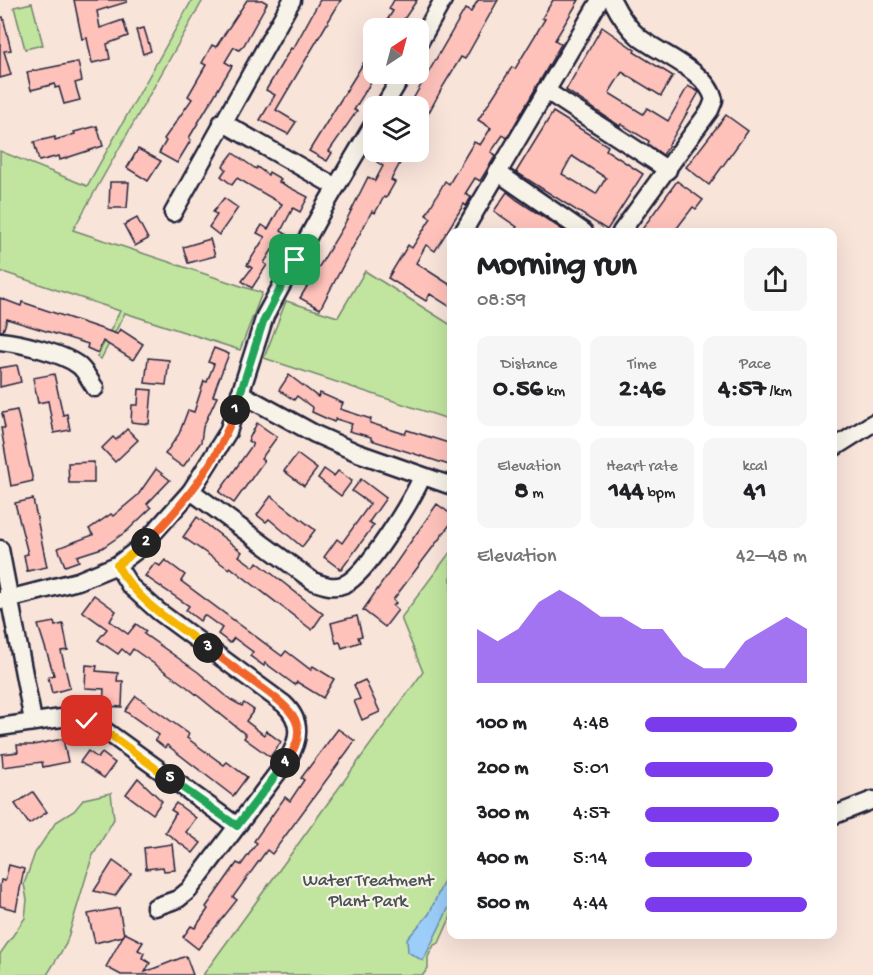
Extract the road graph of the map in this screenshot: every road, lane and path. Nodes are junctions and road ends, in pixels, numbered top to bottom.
1 (292, 0) edge
2 (443, 0) edge
3 (600, 0) edge
4 (612, 0) edge
5 (429, 25) edge
6 (545, 90) junction
7 (222, 122) junction
8 (363, 142) edge
9 (668, 170) junction
10 (497, 172) junction
11 (336, 187) junction
12 (173, 213) dead end
13 (464, 228) edge
14 (578, 228) edge
15 (624, 228) edge
16 (0, 341) edge
17 (95, 388) dead end
18 (240, 393) junction
19 (873, 423) edge
20 (837, 445) edge
21 (422, 477) junction
22 (447, 484) edge
23 (191, 491) junction
24 (0, 549) edge
25 (117, 565) junction
26 (5, 600) edge
27 (33, 721) junction
28 (0, 727) edge
29 (873, 800) edge
30 (837, 814) edge
31 (237, 826) junction
32 (155, 908) dead end

1 - 7 street
2 - 5 street
3 - 6 street
4 - 9 street
6 - 9 street
6 - 10 street
7 - 11 street
7 - 12 street
8 - 11 street
9 - 15 street
10 - 13 street
10 - 14 street
11 - 18 street
16 - 17 street
18 - 21 street
18 - 23 street
19 - 20 street
21 - 22 street
21 - 23 street
23 - 25 street
24 - 26 street
25 - 26 street
25 - 31 street
26 - 27 street
27 - 28 street
27 - 31 street
29 - 30 street
31 - 32 street

